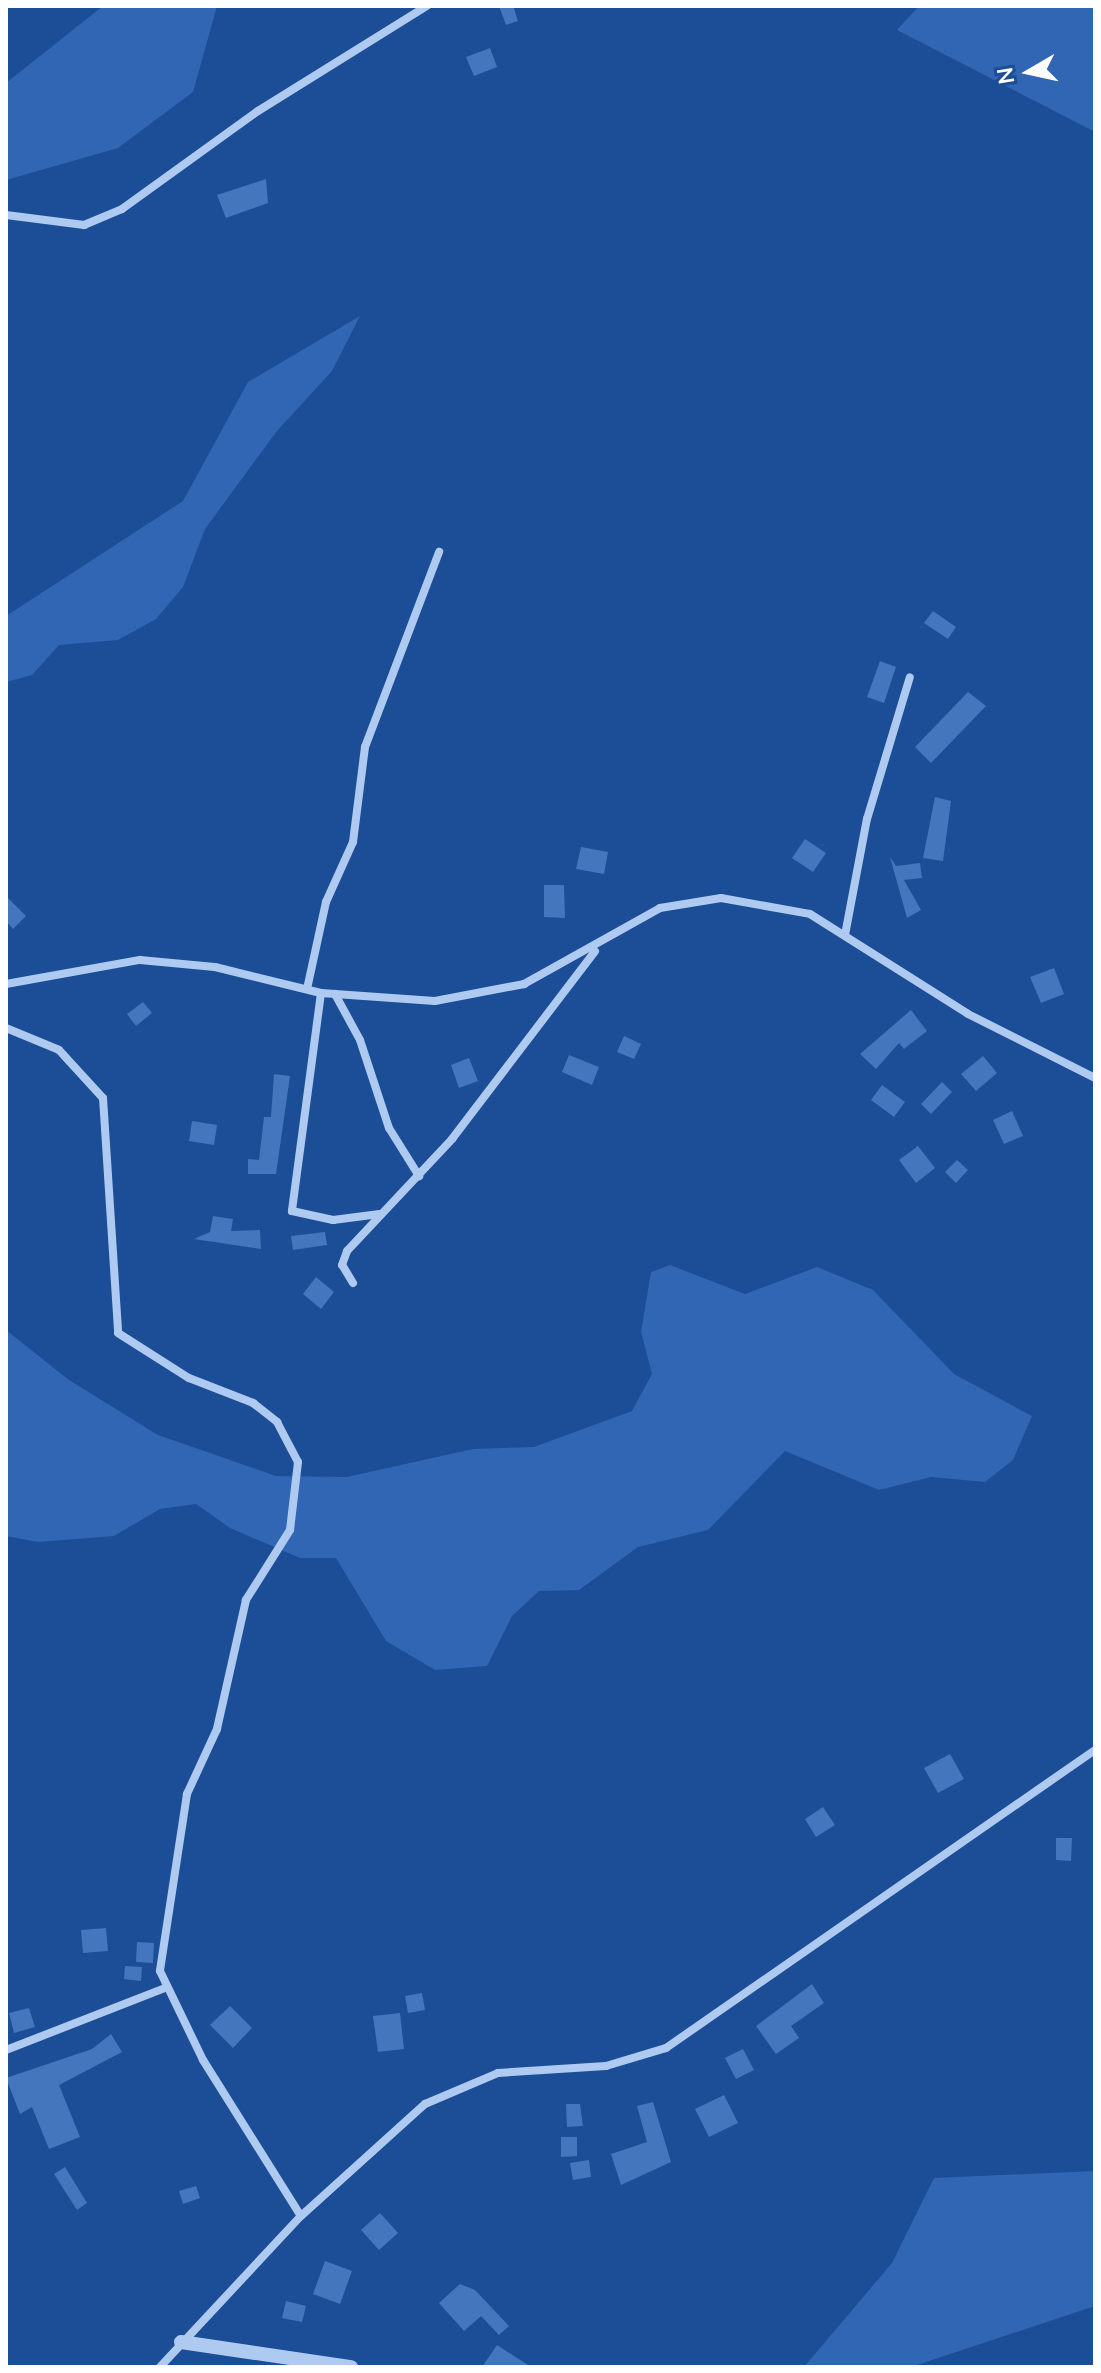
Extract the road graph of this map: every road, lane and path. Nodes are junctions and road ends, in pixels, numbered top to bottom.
1 (427, 6) edge
2 (6, 215) edge
3 (439, 552) dead end
4 (910, 677) dead end
5 (845, 935) junction
6 (596, 948) junction
7 (6, 984) edge
8 (307, 989) junction
9 (321, 993) junction
10 (335, 994) junction
11 (6, 1028) edge
12 (1095, 1078) edge
13 (419, 1176) junction
14 (384, 1212) junction
15 (353, 1283) dead end
16 (1095, 1750) edge
17 (165, 1988) junction
18 (6, 2050) edge
19 (301, 2216) junction
20 (181, 2342) junction
21 (160, 2367) edge
22 (351, 2367) edge

1 - 2 street
3 - 8 street
4 - 5 street
5 - 6 street
5 - 12 street
6 - 10 street
6 - 13 street
7 - 8 street
8 - 9 street
9 - 10 street
9 - 14 street
10 - 13 street
11 - 17 street
13 - 14 street
14 - 15 street
16 - 19 street
17 - 18 street
17 - 19 street
19 - 20 street
20 - 21 street
20 - 22 street

